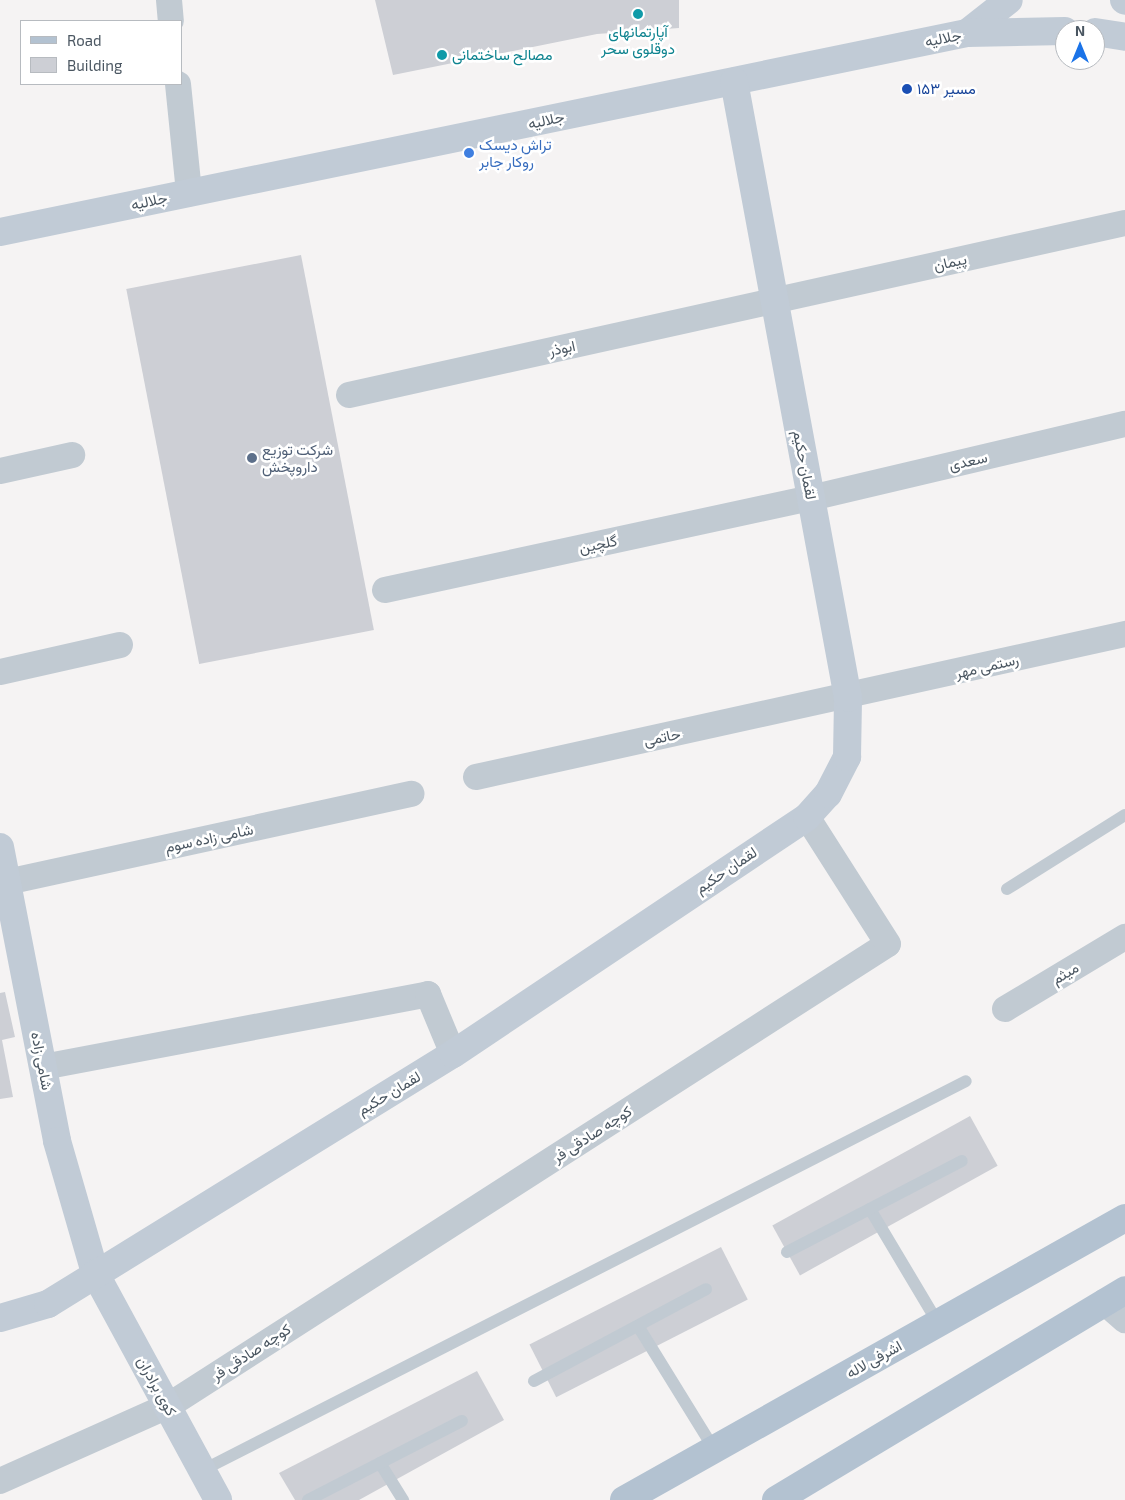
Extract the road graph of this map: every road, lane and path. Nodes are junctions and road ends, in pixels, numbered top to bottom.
1 (169, 0) edge
2 (1009, 0) edge
3 (171, 20) edge
4 (1055, 31) edge
5 (967, 33) junction
6 (1105, 34) edge
7 (1125, 37) edge
8 (734, 81) junction
9 (178, 85) edge
10 (189, 193) junction
11 (1125, 224) edge
12 (0, 232) edge
13 (775, 301) junction
14 (349, 395) dead end
15 (1125, 424) edge
16 (72, 455) dead end
17 (0, 471) edge
18 (811, 498) junction
19 (386, 590) dead end
20 (1125, 634) edge
21 (120, 645) dead end
22 (0, 672) edge
23 (848, 698) junction
24 (476, 777) dead end
25 (412, 794) dead end
26 (1125, 815) edge
27 (807, 817) junction
28 (0, 846) edge
29 (7, 882) junction
30 (1007, 889) dead end
31 (1125, 937) edge
32 (1005, 1009) dead end
33 (453, 1054) junction
34 (43, 1066) junction
35 (966, 1081) dead end
36 (962, 1161) dead end
37 (870, 1209) junction
38 (1125, 1218) edge
39 (787, 1252) dead end
40 (95, 1272) junction
41 (706, 1289) dead end
42 (1115, 1296) edge
43 (0, 1318) edge
44 (1125, 1320) edge
45 (938, 1323) junction
46 (638, 1326) junction
47 (534, 1381) dead end
48 (168, 1406) junction
49 (462, 1421) dead end
50 (714, 1449) junction
51 (380, 1463) junction
52 (203, 1470) junction
53 (0, 1481) edge
54 (218, 1500) edge
55 (308, 1500) edge
56 (403, 1500) edge
57 (624, 1500) edge
58 (776, 1500) edge

1 - 3 street
2 - 5 street
4 - 5 street, جلالیه
5 - 8 street, جلالیه
6 - 7 street
8 - 10 street, جلالیه
8 - 13 street, لقمان حکیم
9 - 10 street
10 - 12 street, جلالیه
11 - 13 street, پیمان
13 - 14 street, ابوذر
13 - 18 street, لقمان حکیم
15 - 18 street, سعدی
16 - 17 street
18 - 19 street, گلچین
18 - 23 street, لقمان حکیم
20 - 23 street, رستمی مهر
21 - 22 street
23 - 24 street, حاتمی
23 - 27 street, لقمان حکیم
25 - 29 street, شامی زاده سوم
26 - 30 lane
27 - 33 street, لقمان حکیم
27 - 48 street, کوچه صادقی فر
28 - 29 street, شامی زاده
29 - 34 street, شامی زاده
31 - 32 street, میثم
33 - 34 street
33 - 40 street, لقمان حکیم
34 - 40 street, شامی زاده
35 - 52 lane
36 - 37 lane
37 - 39 lane
37 - 45 lane
38 - 45 main road, اشرفی لاله
40 - 43 street, لقمان حکیم
40 - 48 street, کوی برادران
41 - 46 lane
42 - 44 street
42 - 58 main road
45 - 50 main road, اشرفی لاله
46 - 47 lane
46 - 50 lane
48 - 52 street, کوی برادران
48 - 53 street
49 - 51 lane
50 - 57 main road, اشرفی لاله
51 - 55 lane
51 - 56 lane
52 - 54 street, کوی برادران

